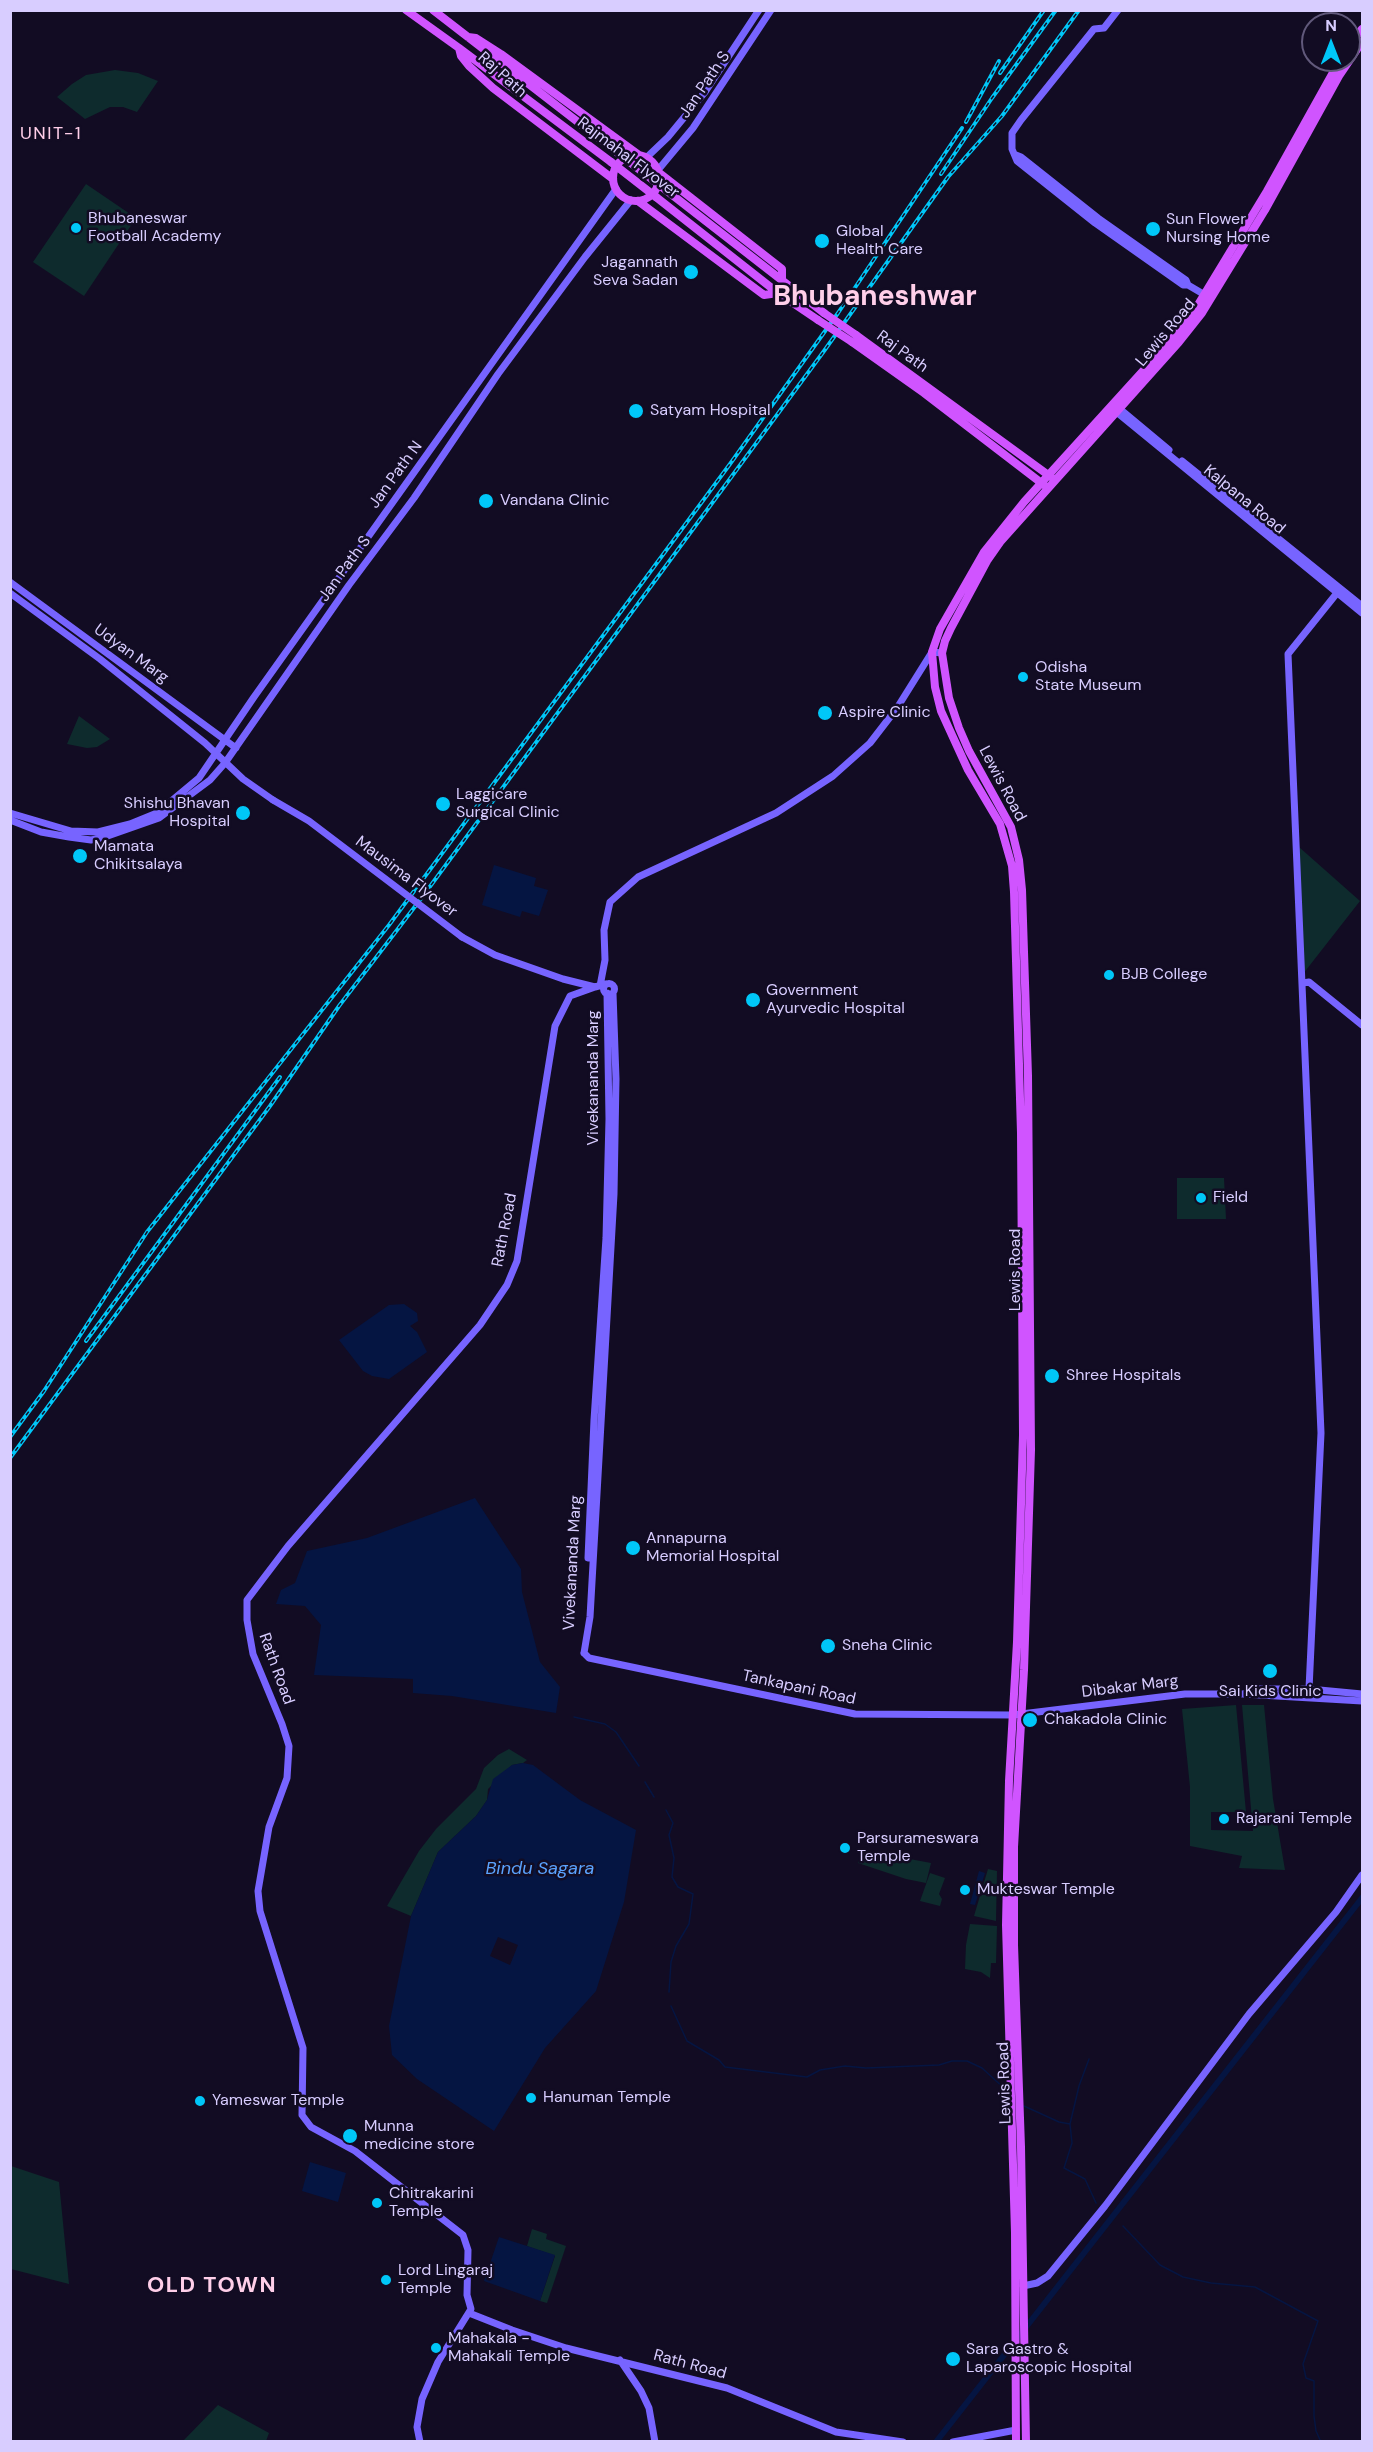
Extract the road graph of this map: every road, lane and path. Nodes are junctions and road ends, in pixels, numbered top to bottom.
1 (406, 10) edge
2 (433, 10) edge
3 (759, 10) edge
4 (771, 10) edge
5 (1118, 10) edge
6 (466, 36) junction
7 (1362, 42) edge
8 (459, 48) junction
9 (1334, 72) edge
10 (1299, 139) junction
11 (621, 142) junction
12 (642, 157) junction
13 (601, 170) junction
14 (658, 171) junction
15 (613, 179) junction
16 (616, 189) junction
17 (635, 200) junction
18 (782, 280) junction
19 (778, 293) junction
20 (1205, 295) junction
21 (821, 317) junction
22 (1115, 408) junction
23 (1063, 458) junction
24 (1031, 469) junction
25 (1049, 474) junction
26 (1055, 481) junction
27 (1045, 486) junction
28 (1032, 494) junction
29 (10, 582) edge
30 (10, 593) edge
31 (1337, 593) junction
32 (1362, 606) edge
33 (1362, 613) edge
34 (932, 652) junction
35 (942, 653) junction
36 (226, 741) junction
37 (236, 748) junction
38 (216, 754) junction
39 (225, 763) junction
40 (243, 779) joint
41 (10, 813) edge
42 (10, 820) edge
43 (1303, 983) junction
44 (601, 986) junction
45 (1362, 1024) edge
46 (584, 1653) joint
47 (1309, 1689) junction
48 (1243, 1694) junction
49 (1362, 1694) edge
50 (1362, 1701) edge
51 (1017, 1714) junction
52 (1362, 1875) edge
53 (1018, 2177) junction
54 (1023, 2286) junction
55 (469, 2313) junction
56 (620, 2360) junction
57 (1016, 2430) junction
58 (1026, 2430) junction
59 (420, 2442) edge
60 (656, 2442) edge
61 (903, 2442) edge
62 (953, 2442) edge
63 (1016, 2442) edge
64 (1026, 2442) edge

1 - 8 main road, Raj Path
2 - 6 main road, Raj Path
3 - 12 street
4 - 14 street, Jan Path S
5 - 20 street
6 - 11 main road, Raj Path
6 - 18 main road, Rajmahal Flyover, bridge
7 - 10 main road, Lewis Road
8 - 13 main road, Raj Path
8 - 19 main road, Rajmahal Flyover, bridge
9 - 10 main road, Lewis Road
10 - 20 main road, Lewis Road
10 - 22 main road, Lewis Road
11 - 12 main road, Raj Path
11 - 13 main road
12 - 14 main road, Raj Path
12 - 15 main road
13 - 15 main road, Raj Path
14 - 17 main road
14 - 18 main road, Raj Path
15 - 16 main road
16 - 17 main road, Raj Path
16 - 36 street, Jan Path N
17 - 19 main road, Raj Path
17 - 37 street, Jan Path S
18 - 21 main road, Raj Path
19 - 21 main road, Raj Path
20 - 22 main road, Lewis Road
21 - 24 main road, Raj Path, bridge
22 - 23 main road, Lewis Road
22 - 26 main road, Lewis Road
22 - 31 street, Kalpana Road
22 - 32 street, Kalpana Road
23 - 24 main road
23 - 25 main road, Lewis Road
24 - 25 main road, Raj Path
24 - 27 main road, Raj Path
24 - 28 main road
25 - 26 main road, Raj Path
25 - 27 main road, Lewis Road
26 - 27 main road, Lewis Road
27 - 28 main road, Lewis Road
27 - 35 main road, Lewis Road
28 - 34 main road, Lewis Road
29 - 36 street, Udyan Marg
30 - 38 street, Udyan Marg
31 - 33 street, Kalpana Road
31 - 43 street
34 - 35 street
34 - 44 street, Vivekananda Marg
34 - 51 main road, Lewis Road
35 - 51 main road, Lewis Road
36 - 37 street, Udyan Marg
36 - 38 street, Jan Path N
37 - 39 street, Jan Path S
38 - 39 street, Udyan Marg
38 - 41 street, Jan Path N
39 - 40 street, Udyan Marg
39 - 42 street, Jan Path S
40 - 44 street, Mausima Flyover, bridge
43 - 45 street
43 - 47 street
44 - 46 street, Vivekananda Marg
44 - 55 street, Rath Road
46 - 51 street, Tankapani Road
47 - 48 street, Dibakar Marg
47 - 49 street, Dibakar Marg
48 - 50 street, Dibakar Marg
48 - 51 street, Dibakar Marg
51 - 53 main road, Lewis Road
52 - 54 street
53 - 54 main road, Lewis Road
53 - 57 main road, Lewis Road
54 - 58 main road, Lewis Road
55 - 56 street, Rath Road
55 - 59 street
56 - 60 street
56 - 61 street, Rath Road
57 - 58 main road
57 - 62 street
57 - 63 main road, Lewis Road
58 - 64 main road, Lewis Road

